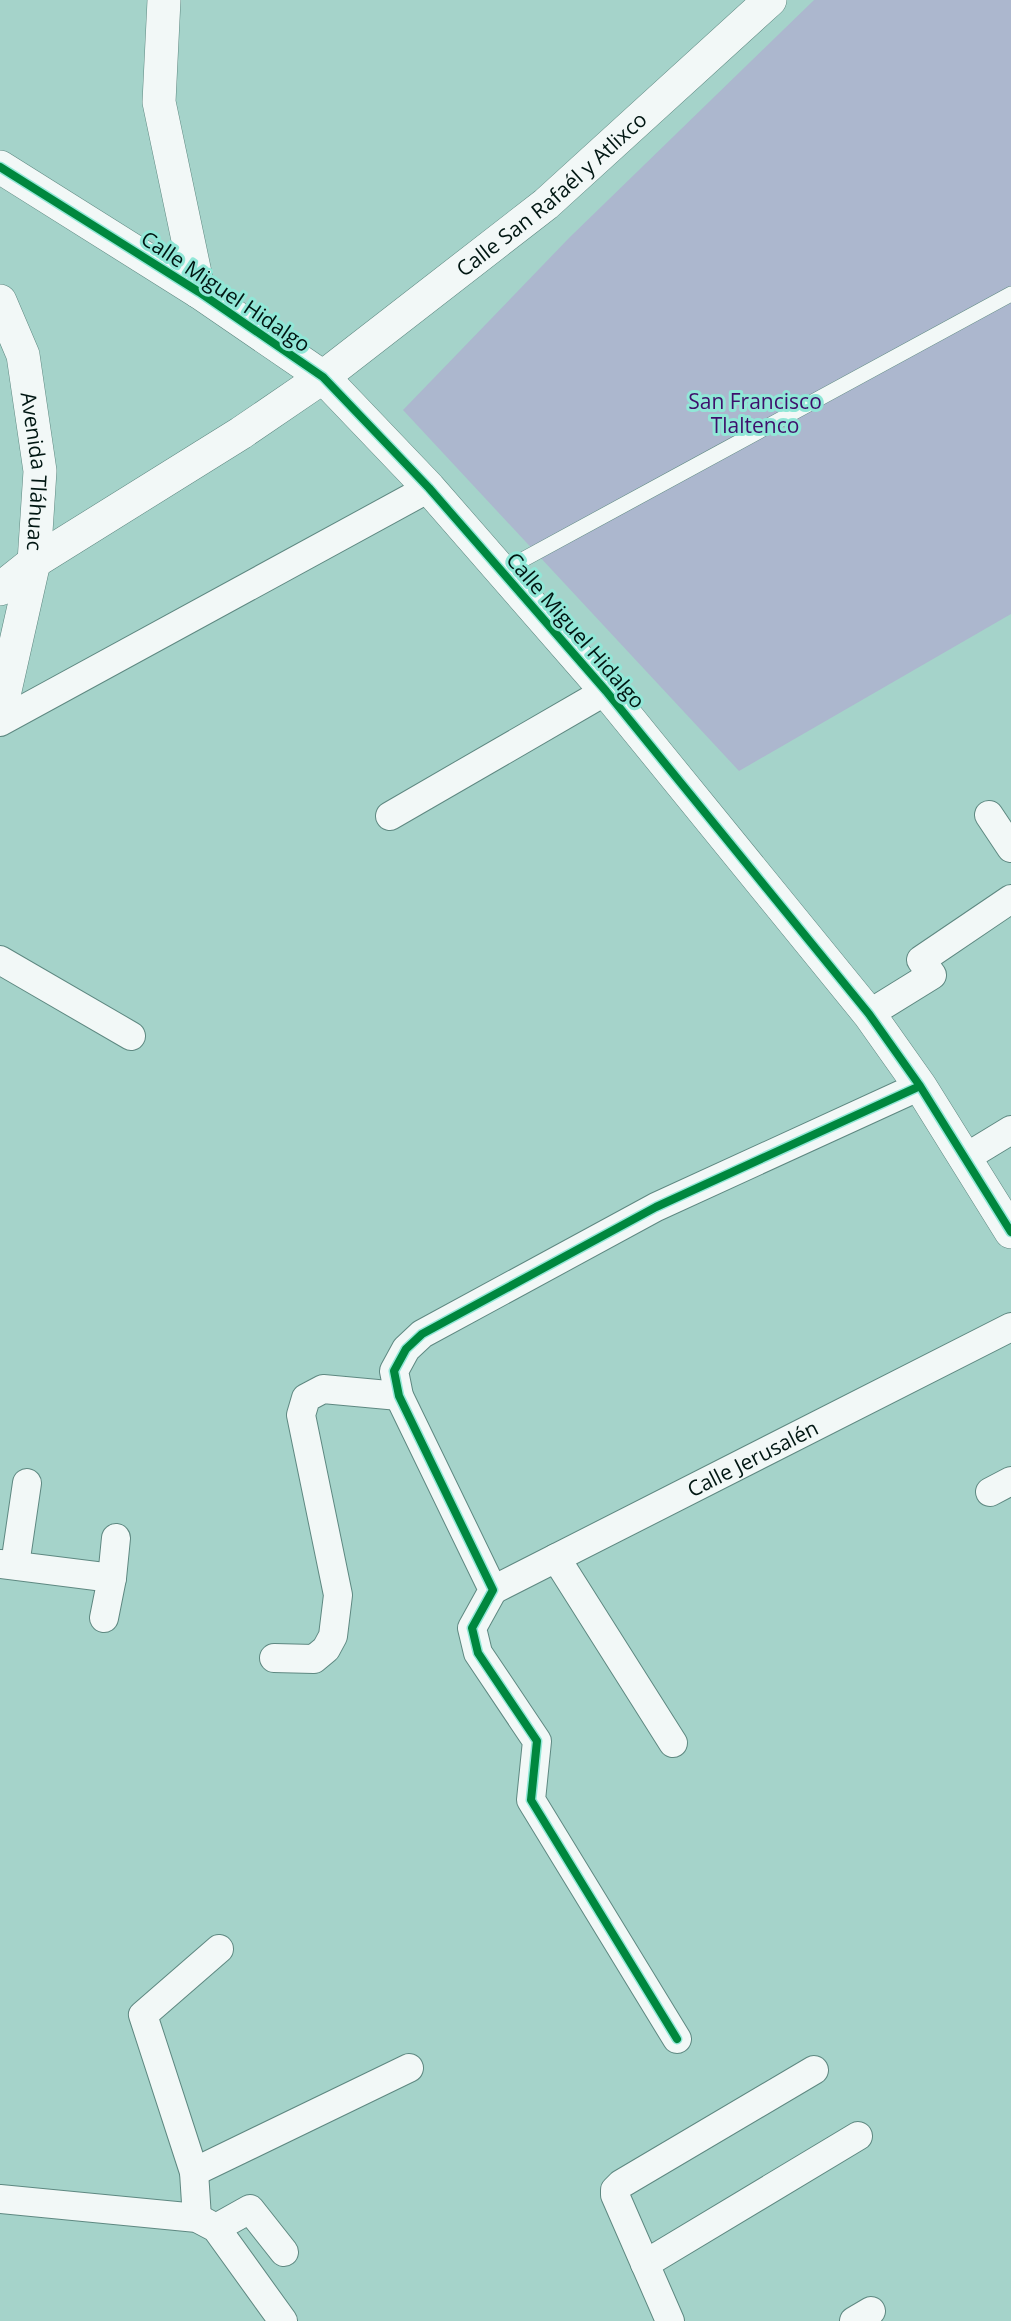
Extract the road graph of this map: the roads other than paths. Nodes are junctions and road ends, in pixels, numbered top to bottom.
1 (164, 0) edge
2 (770, 0) edge
3 (0, 167) edge
4 (199, 292) junction
5 (1011, 294) edge
6 (0, 301) edge
7 (322, 377) junction
8 (429, 488) junction
9 (34, 562) junction
10 (502, 571) junction
11 (0, 589) edge
12 (606, 691) junction
13 (0, 713) edge
14 (0, 722) edge
15 (990, 814) dead end
16 (390, 816) dead end
17 (1011, 849) edge
18 (1011, 899) edge
19 (0, 960) edge
20 (869, 1014) junction
21 (131, 1036) dead end
22 (920, 1086) junction
23 (1011, 1130) edge
24 (965, 1158) junction
25 (1011, 1232) edge
26 (1011, 1327) edge
27 (399, 1396) junction
28 (27, 1483) dead end
29 (116, 1538) dead end
30 (556, 1558) junction
31 (8, 1565) edge
32 (112, 1578) junction
33 (493, 1590) junction
34 (104, 1618) dead end
35 (274, 1658) dead end
36 (674, 1743) dead end
37 (219, 1949) dead end
38 (677, 2038) dead end
39 (409, 2068) dead end
40 (814, 2070) dead end
41 (858, 2136) dead end
42 (194, 2172) junction
43 (0, 2199) edge
44 (206, 2223) junction
45 (284, 2252) dead end
46 (645, 2264) junction
47 (283, 2321) edge
48 (670, 2321) edge

1 - 4 street
2 - 7 street, Calle San Rafaél y Atlixco
3 - 4 street, Calle Miguel Hidalgo
4 - 7 street, Calle Miguel Hidalgo
5 - 10 lane
6 - 9 street, Avenida Tláhuac
7 - 8 street, Calle Miguel Hidalgo
7 - 9 street, Calle San Rafaél y Atlixco
8 - 10 street, Calle Miguel Hidalgo
8 - 14 street
9 - 11 street, Calle San Rafaél y Atlixco
9 - 13 street, Avenida Tláhuac
10 - 12 street, Calle Miguel Hidalgo
12 - 16 street
12 - 20 street, Calle Miguel Hidalgo
15 - 17 street
18 - 20 street
19 - 21 street
20 - 22 street, Calle Miguel Hidalgo
22 - 24 street, Calle Miguel Hidalgo
22 - 27 street
23 - 24 street
24 - 25 street, Calle Miguel Hidalgo
26 - 30 street, Calle Jerusalén
27 - 33 street
27 - 35 street
28 - 31 street
29 - 32 street
30 - 33 street, Calle Jerusalén
30 - 36 street
31 - 32 street
32 - 34 street
33 - 38 street
37 - 42 street
39 - 42 street
40 - 46 street
41 - 46 street
42 - 44 street
43 - 44 street
44 - 45 street
44 - 47 street
46 - 48 street

